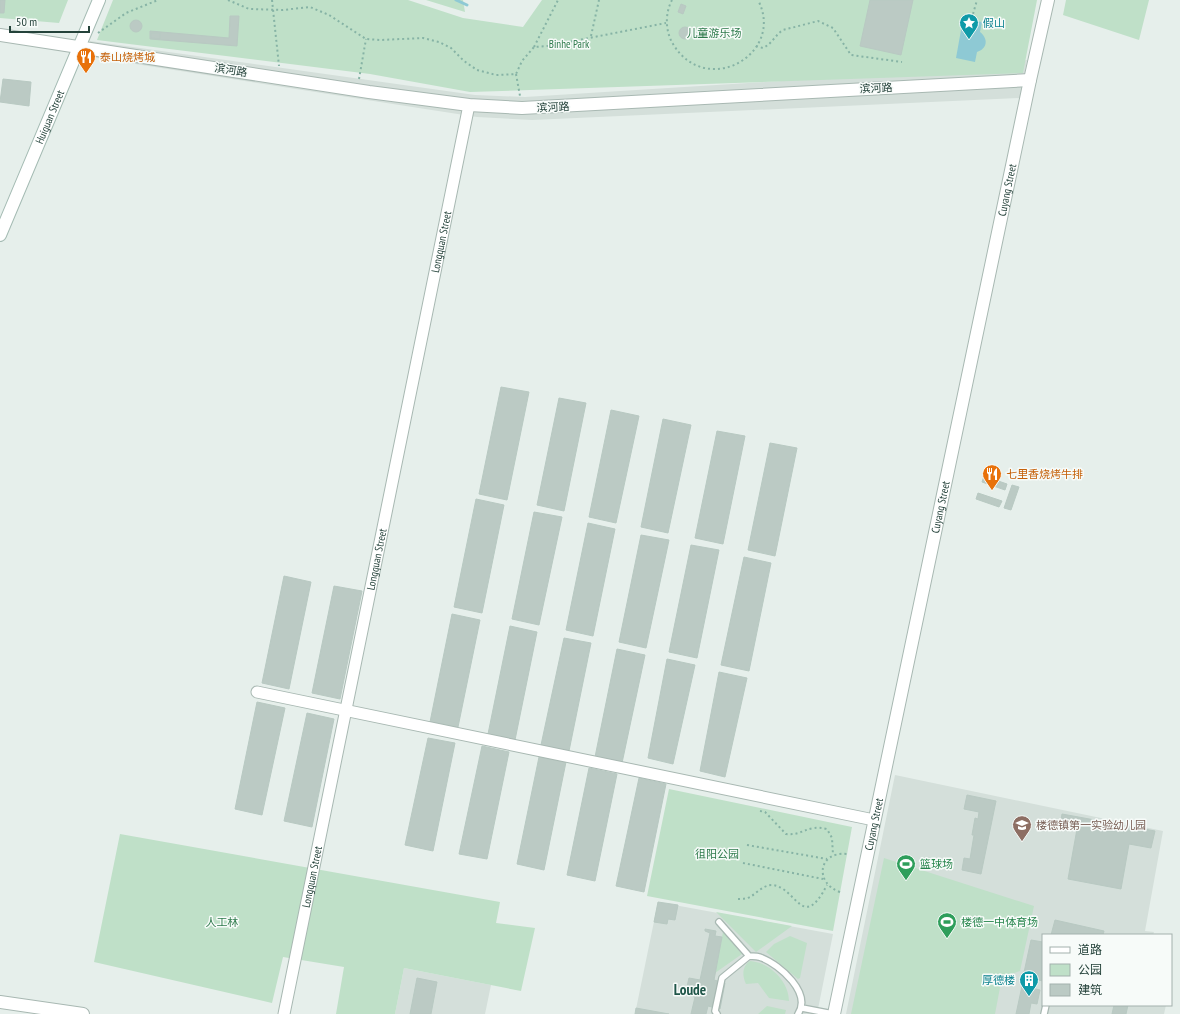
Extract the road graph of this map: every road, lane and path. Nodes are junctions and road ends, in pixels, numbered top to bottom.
1 (99, 0) edge
2 (158, 0) edge
3 (228, 0) edge
4 (272, 0) edge
5 (558, 0) edge
6 (599, 0) edge
7 (672, 0) edge
8 (758, 0) edge
9 (977, 0) edge
10 (1048, 0) edge
11 (272, 9) junction
12 (973, 14) dead end
13 (666, 23) junction
14 (97, 34) dead end
15 (0, 35) edge
16 (591, 36) junction
17 (366, 39) junction
18 (756, 46) junction
19 (79, 47) junction
20 (534, 47) junction
21 (902, 62) dead end
22 (516, 74) junction
23 (280, 77) junction
24 (1030, 80) junction
25 (357, 90) junction
26 (469, 105) junction
27 (522, 108) junction
28 (0, 235) edge
29 (257, 692) dead end
30 (345, 711) junction
31 (760, 811) dead end
32 (874, 820) junction
33 (746, 845) dead end
34 (847, 854) dead end
35 (833, 855) junction
36 (827, 859) junction
37 (743, 863) dead end
38 (823, 879) junction
39 (827, 885) junction
40 (840, 892) dead end
41 (738, 900) dead end
42 (719, 922) dead end
43 (749, 956) junction
44 (0, 1002) edge
45 (802, 1008) junction
46 (83, 1014) edge
47 (284, 1014) edge
48 (717, 1014) edge
49 (798, 1014) edge
50 (833, 1014) edge

1 - 19 street, Huiguan Street
2 - 14 path
3 - 11 path
4 - 11 path
5 - 20 path
6 - 16 path
7 - 13 path
8 - 18 path
9 - 12 path
10 - 24 street, Cuyang Street
11 - 17 path
11 - 23 path
13 - 16 path
13 - 18 path
15 - 19 street, 滨河路
16 - 20 path
17 - 22 path
17 - 25 path
18 - 21 path
19 - 23 street, 滨河路
19 - 28 street, Huiguan Street
20 - 22 path
22 - 27 path
23 - 25 street, 滨河路
24 - 27 street, 滨河路
24 - 32 street, Cuyang Street
25 - 26 street, 滨河路
26 - 27 street, 滨河路
26 - 30 street, Longquan Street
29 - 30 street
30 - 32 street
30 - 47 street, Longquan Street
31 - 35 path
32 - 50 street, Cuyang Street
33 - 36 path
34 - 35 path
35 - 36 path
36 - 38 path
37 - 38 path
38 - 39 path
39 - 40 path
39 - 41 path
42 - 43 lane
43 - 45 lane
43 - 48 lane
44 - 46 street
45 - 49 lane
45 - 50 lane

